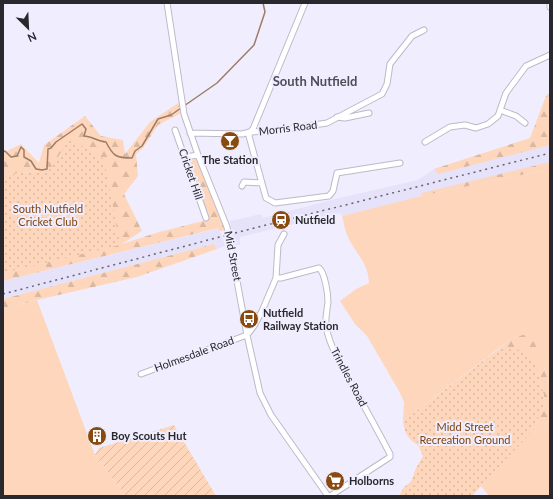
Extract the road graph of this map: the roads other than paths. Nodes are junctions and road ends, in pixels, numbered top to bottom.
1 (167, 3) edge
2 (305, 3) edge
3 (550, 3) edge
4 (550, 7) edge
5 (424, 30) dead end
6 (550, 55) edge
7 (500, 110) junction
8 (369, 114) dead end
9 (337, 117) junction
10 (525, 123) dead end
11 (175, 130) dead end
12 (250, 132) junction
13 (190, 133) junction
14 (425, 142) dead end
15 (198, 155) junction
16 (185, 156) junction
17 (400, 163) dead end
18 (262, 182) junction
19 (242, 186) dead end
20 (206, 218) dead end
21 (284, 234) dead end
22 (276, 278) junction
23 (247, 335) junction
24 (141, 374) dead end
25 (329, 496) edge

1 - 13 street, Mid Street
2 - 12 street
3 - 4 street
5 - 9 street, Morris Road
6 - 7 street
7 - 10 street
7 - 14 street
8 - 9 street
9 - 12 street, Morris Road
11 - 16 street, Cricket Hill
12 - 13 street, Morris Road
12 - 18 street
13 - 15 street, Mid Street
15 - 16 street
15 - 23 street, Mid Street
16 - 20 street, Cricket Hill
17 - 18 street
18 - 19 street
21 - 22 street
22 - 23 street
22 - 25 street, Trindles Road
23 - 24 street, Holmesdale Road
23 - 25 street, Mid Street

